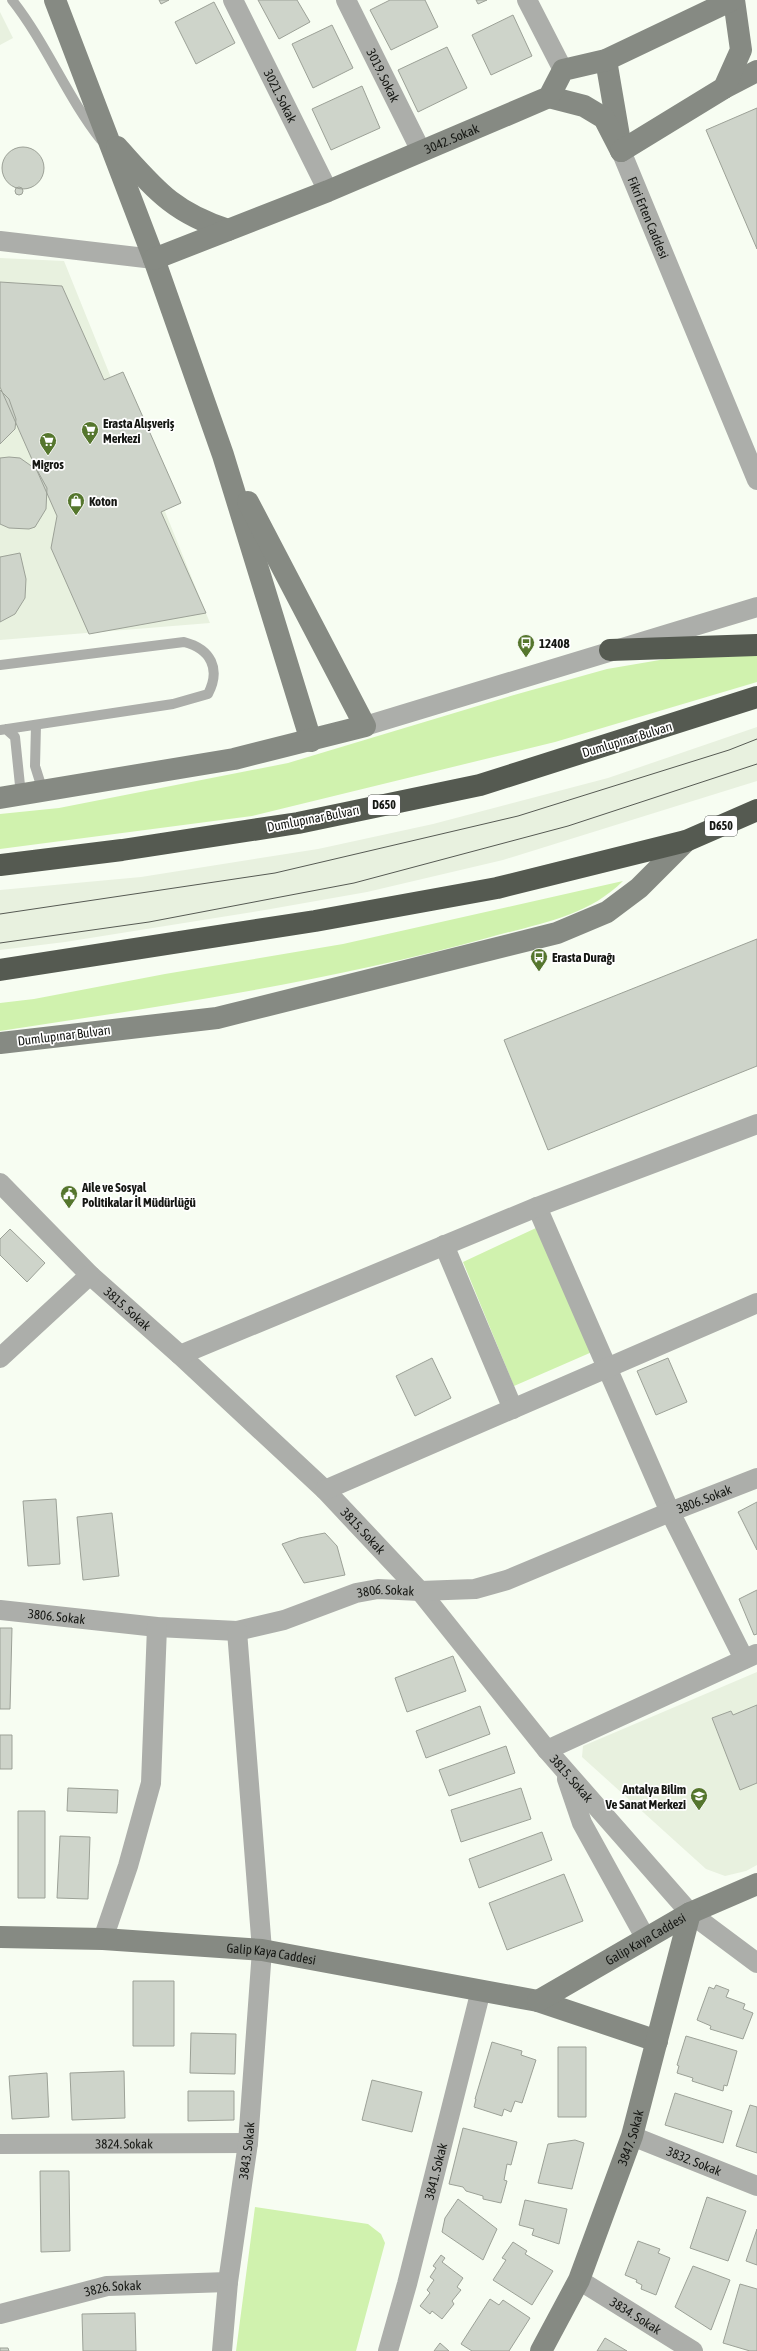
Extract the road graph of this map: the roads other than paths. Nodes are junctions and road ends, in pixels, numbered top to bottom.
1 (12, 0) edge
2 (56, 0) edge
3 (233, 0) edge
4 (346, 0) edge
5 (526, 0) edge
6 (733, 0) edge
7 (606, 60) junction
8 (562, 70) junction
9 (757, 71) edge
10 (724, 88) junction
11 (549, 98) junction
12 (109, 138) junction
13 (621, 150) junction
14 (421, 151) junction
15 (117, 160) junction
16 (328, 191) junction
17 (228, 230) junction
18 (0, 241) edge
19 (154, 259) junction
20 (223, 455) junction
21 (757, 480) edge
22 (757, 607) edge
23 (757, 645) edge
24 (610, 650) junction
25 (0, 665) edge
26 (757, 697) edge
27 (36, 725) junction
28 (365, 726) junction
29 (3, 730) edge
30 (311, 741) junction
31 (54, 790) junction
32 (21, 795) junction
33 (0, 798) edge
34 (757, 810) edge
35 (686, 841) junction
36 (0, 865) edge
37 (0, 970) edge
38 (0, 1043) edge
39 (757, 1124) edge
40 (0, 1183) edge
41 (537, 1207) junction
42 (444, 1245) junction
43 (90, 1275) junction
44 (757, 1303) edge
45 (180, 1355) junction
46 (0, 1358) edge
47 (608, 1368) junction
48 (513, 1409) junction
49 (757, 1478) edge
50 (325, 1490) junction
51 (670, 1512) junction
52 (420, 1591) junction
53 (0, 1610) edge
54 (157, 1628) junction
55 (237, 1631) junction
56 (751, 1657) edge
57 (547, 1750) junction
58 (564, 1769) junction
59 (757, 1884) edge
60 (690, 1913) junction
61 (0, 1937) edge
62 (103, 1939) junction
63 (646, 1939) junction
64 (262, 1950) junction
65 (757, 1962) edge
66 (480, 1990) junction
67 (538, 2001) junction
68 (657, 2041) junction
69 (632, 2136) junction
70 (248, 2143) junction
71 (0, 2144) edge
72 (757, 2186) edge
73 (579, 2280) junction
74 (228, 2282) junction
75 (0, 2314) edge
76 (222, 2351) edge
77 (388, 2351) edge
78 (541, 2351) edge
79 (693, 2351) edge

1 - 15 lane
2 - 12 street
3 - 16 street, 3021. Sokak
4 - 14 street, 3019. Sokak
5 - 8 street
6 - 7 street
6 - 10 street
7 - 8 street
7 - 13 street
8 - 11 street
9 - 10 street
10 - 13 street
11 - 13 street
11 - 14 street, 3042. Sokak
12 - 15 street
12 - 17 street
13 - 21 street, Fikri Erten Caddesi
14 - 16 street, 3042. Sokak
15 - 19 street
16 - 17 street, 3042. Sokak
17 - 19 street, 3042. Sokak
18 - 19 street
19 - 20 street
20 - 28 street
20 - 30 street
22 - 24 street
23 - 24 highway
24 - 28 street
25 - 27 lane
26 - 36 highway, Dumlupınar Bulvarı / D650
27 - 29 lane
27 - 31 lane
28 - 30 street
29 - 32 lane
30 - 31 street
31 - 32 street
32 - 33 street
34 - 35 highway, Dumlupınar Bulvarı / D650
35 - 37 highway, Dumlupınar Bulvarı / D650
35 - 38 street, Dumlupınar Bulvarı
39 - 41 street
40 - 43 street, 3815. Sokak
41 - 42 street
41 - 47 street
42 - 45 street
42 - 48 street
43 - 45 street, 3815. Sokak
43 - 46 street
44 - 47 street
45 - 50 street, 3815. Sokak
47 - 48 street
47 - 51 street
48 - 50 street
49 - 51 street, 3806. Sokak
50 - 52 street, 3815. Sokak
51 - 52 street, 3806. Sokak
51 - 56 street
52 - 55 street, 3806. Sokak
52 - 57 street, 3815. Sokak
53 - 54 street, 3806. Sokak
54 - 55 street, 3806. Sokak
54 - 62 street
55 - 64 street, 3843. Sokak
56 - 57 street
57 - 58 street, 3815. Sokak
58 - 60 street, 3815. Sokak
58 - 63 street
59 - 60 street, Galip Kaya Caddesi
60 - 63 street, Galip Kaya Caddesi
60 - 65 street, 3815. Sokak
60 - 68 street, 3847. Sokak
61 - 62 street, Galip Kaya Caddesi
62 - 64 street, Galip Kaya Caddesi
63 - 67 street, Galip Kaya Caddesi
64 - 66 street, Galip Kaya Caddesi
64 - 70 street, 3843. Sokak
66 - 67 street, Galip Kaya Caddesi
66 - 77 street, 3841. Sokak
67 - 68 street, Galip Kaya Caddesi
68 - 69 street, 3847. Sokak
69 - 72 street, 3832. Sokak
69 - 73 street, 3847. Sokak
70 - 71 street, 3824. Sokak
70 - 74 street, 3843. Sokak
73 - 78 street, 3847. Sokak
73 - 79 street, 3834. Sokak
74 - 75 street, 3826. Sokak
74 - 76 street, 3843. Sokak

